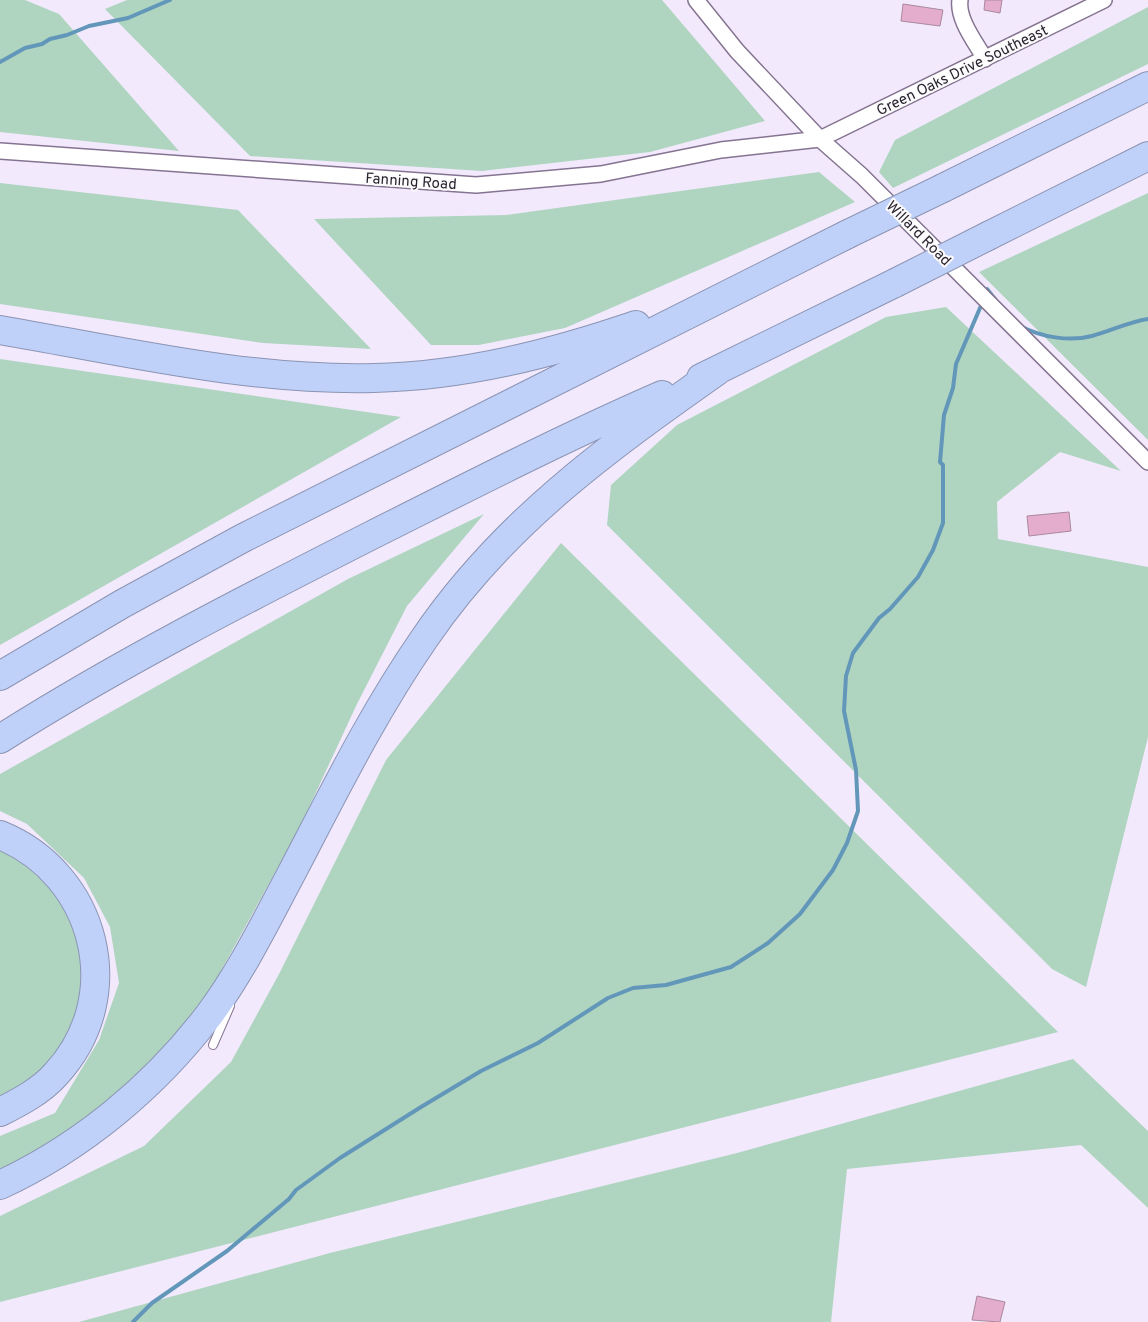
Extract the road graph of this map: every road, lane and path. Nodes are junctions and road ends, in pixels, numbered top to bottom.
1 (696, 0) edge
2 (960, 0) edge
3 (1104, 0) edge
4 (985, 59) junction
5 (1148, 86) edge
6 (820, 139) junction
7 (0, 151) edge
8 (1148, 156) edge
9 (765, 275) junction
10 (0, 330) edge
11 (717, 371) junction
12 (1148, 462) edge
13 (0, 676) edge
14 (0, 739) edge
15 (0, 835) edge
16 (269, 916) junction
17 (213, 1045) dead end
18 (0, 1112) edge
19 (0, 1185) edge

1 - 6 street, Willard Road
2 - 4 street
3 - 4 street, Green Oaks Drive Southeast
4 - 6 street, Green Oaks Drive Southeast
5 - 9 highway, bridge
6 - 7 street, Fanning Road
6 - 12 street, Willard Road
8 - 11 highway, bridge
9 - 10 highway
9 - 13 highway
11 - 14 highway
11 - 16 highway
15 - 18 highway
16 - 17 lane
16 - 19 highway

